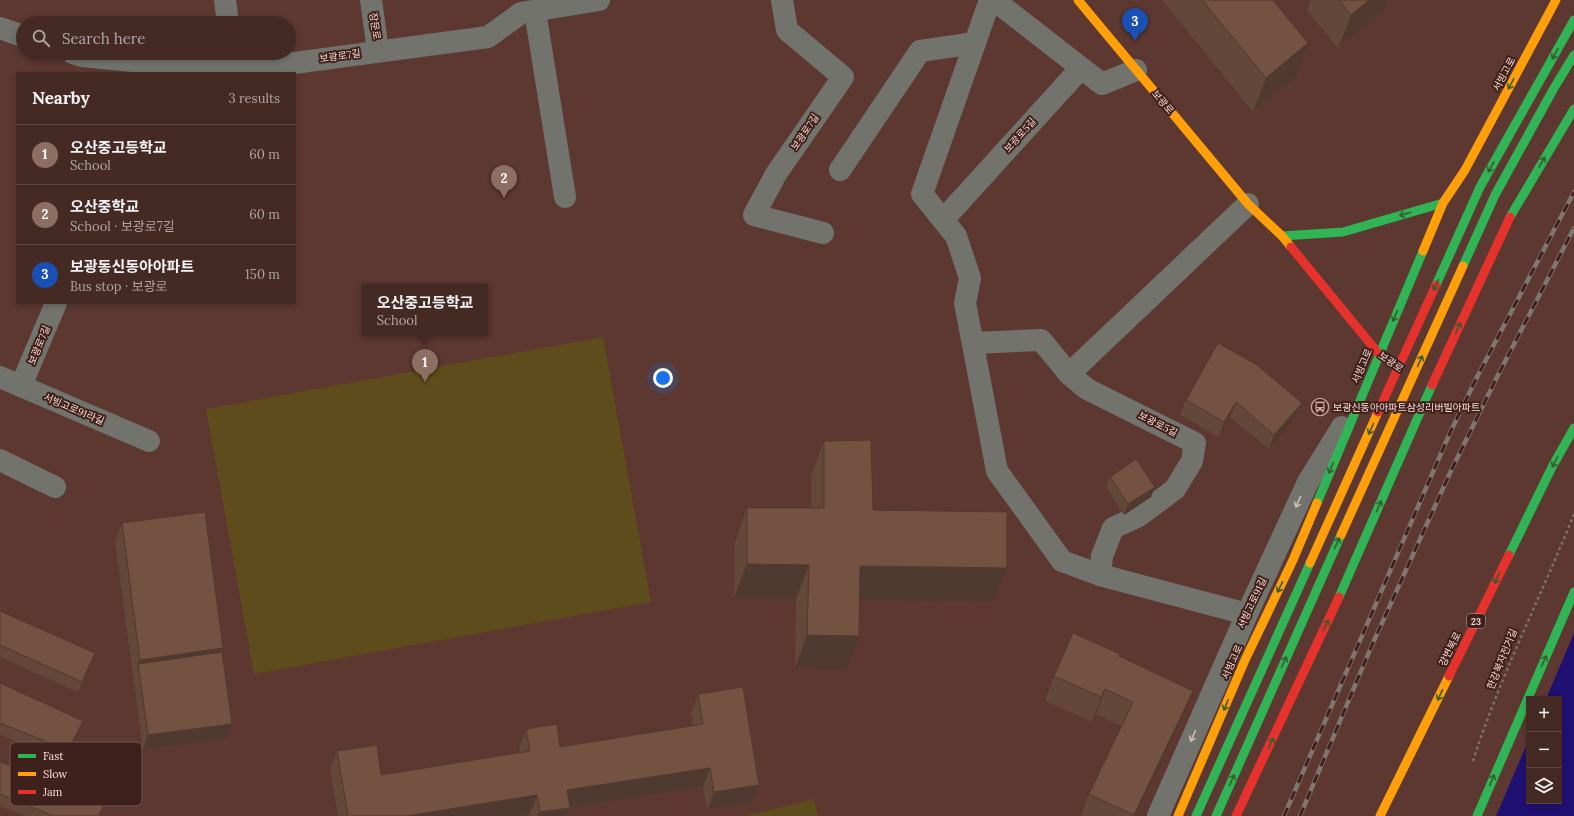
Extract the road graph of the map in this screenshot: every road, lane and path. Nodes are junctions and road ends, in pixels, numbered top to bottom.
1 (225, 0) edge
2 (371, 0) edge
3 (599, 0) edge
4 (782, 0) edge
5 (990, 0) edge
6 (994, 0) edge
7 (1078, 0) edge
8 (1556, 0) edge
9 (535, 11) junction
10 (227, 16) edge
11 (1574, 20) edge
12 (0, 28) edge
13 (16, 34) edge
14 (975, 43) junction
15 (378, 51) junction
16 (1574, 55) edge
17 (296, 57) edge
18 (102, 60) edge
19 (259, 60) edge
20 (233, 62) edge
21 (136, 67) edge
22 (1081, 68) junction
23 (1136, 70) junction
24 (1574, 108) edge
25 (840, 170) dead end
26 (1465, 170) junction
27 (1465, 185) dead end
28 (1467, 196) dead end
29 (565, 197) dead end
30 (1443, 203) junction
31 (1248, 204) junction
32 (944, 220) junction
33 (1507, 222) junction
34 (823, 233) dead end
35 (1282, 236) junction
36 (56, 304) edge
37 (973, 343) junction
38 (1379, 354) junction
39 (1069, 374) junction
40 (0, 377) edge
41 (21, 386) junction
42 (1430, 389) junction
43 (1361, 397) junction
44 (1574, 428) edge
45 (149, 441) dead end
46 (0, 460) edge
47 (55, 487) dead end
48 (1574, 514) edge
49 (1293, 560) junction
50 (1100, 575) junction
51 (1342, 590) junction
52 (1574, 592) edge
53 (1246, 614) junction
54 (1472, 763) dead end
55 (1158, 816) edge
56 (1178, 816) edge
57 (1196, 816) edge
58 (1216, 816) edge
59 (1236, 816) edge
60 (1380, 816) edge
61 (1477, 816) edge

1 - 10 street
2 - 15 street, 장문로
3 - 9 street, 보광로7길
4 - 34 street, 보광로7길
5 - 14 street
6 - 22 street
7 - 23 main road, 보광로
8 -> 26 main road, 서빙고로
9 - 15 street, 보광로7길
9 - 29 street
11 -> 57 main road
12 - 13 street
14 - 25 street
14 - 32 street
15 - 17 street, 보광로7길
58 -> 16 main road
18 - 21 street, 보광로7길
19 - 20 street, 보광로7길
20 - 21 street, 보광로7길
22 - 23 street
22 - 32 street, 보광로5길
23 - 31 main road, 보광로
33 -> 24 main road
26 - 27 main road
26 - 30 main road, 서빙고로
28 - 33 main road
30 -> 35 main road
30 -> 38 main road, 서빙고로
31 - 35 main road, 보광로
31 - 39 street
32 - 37 street
42 -> 33 main road
35 - 38 main road, 보광로
36 - 41 street, 보광로7길
37 - 39 street, 보광로5길
37 - 50 street
38 - 42 main road, 보광로
38 - 43 main road, 서빙고로
39 - 50 street, 보광로5길
40 - 41 street, 서빙고로91라길
41 - 45 street, 서빙고로91라길
51 -> 42 main road
43 -> 49 main road, 서빙고로
43 -> 53 street, 서빙고로91길
44 -> 60 main road, 강변북로 / 23
46 - 47 street
48 - 54 path, 한강북자전거길
49 - 51 main road
49 -> 56 main road, 서빙고로
50 - 53 street
59 -> 51 main road
61 -> 52 main road
53 -> 55 street, 서빙고로91길

